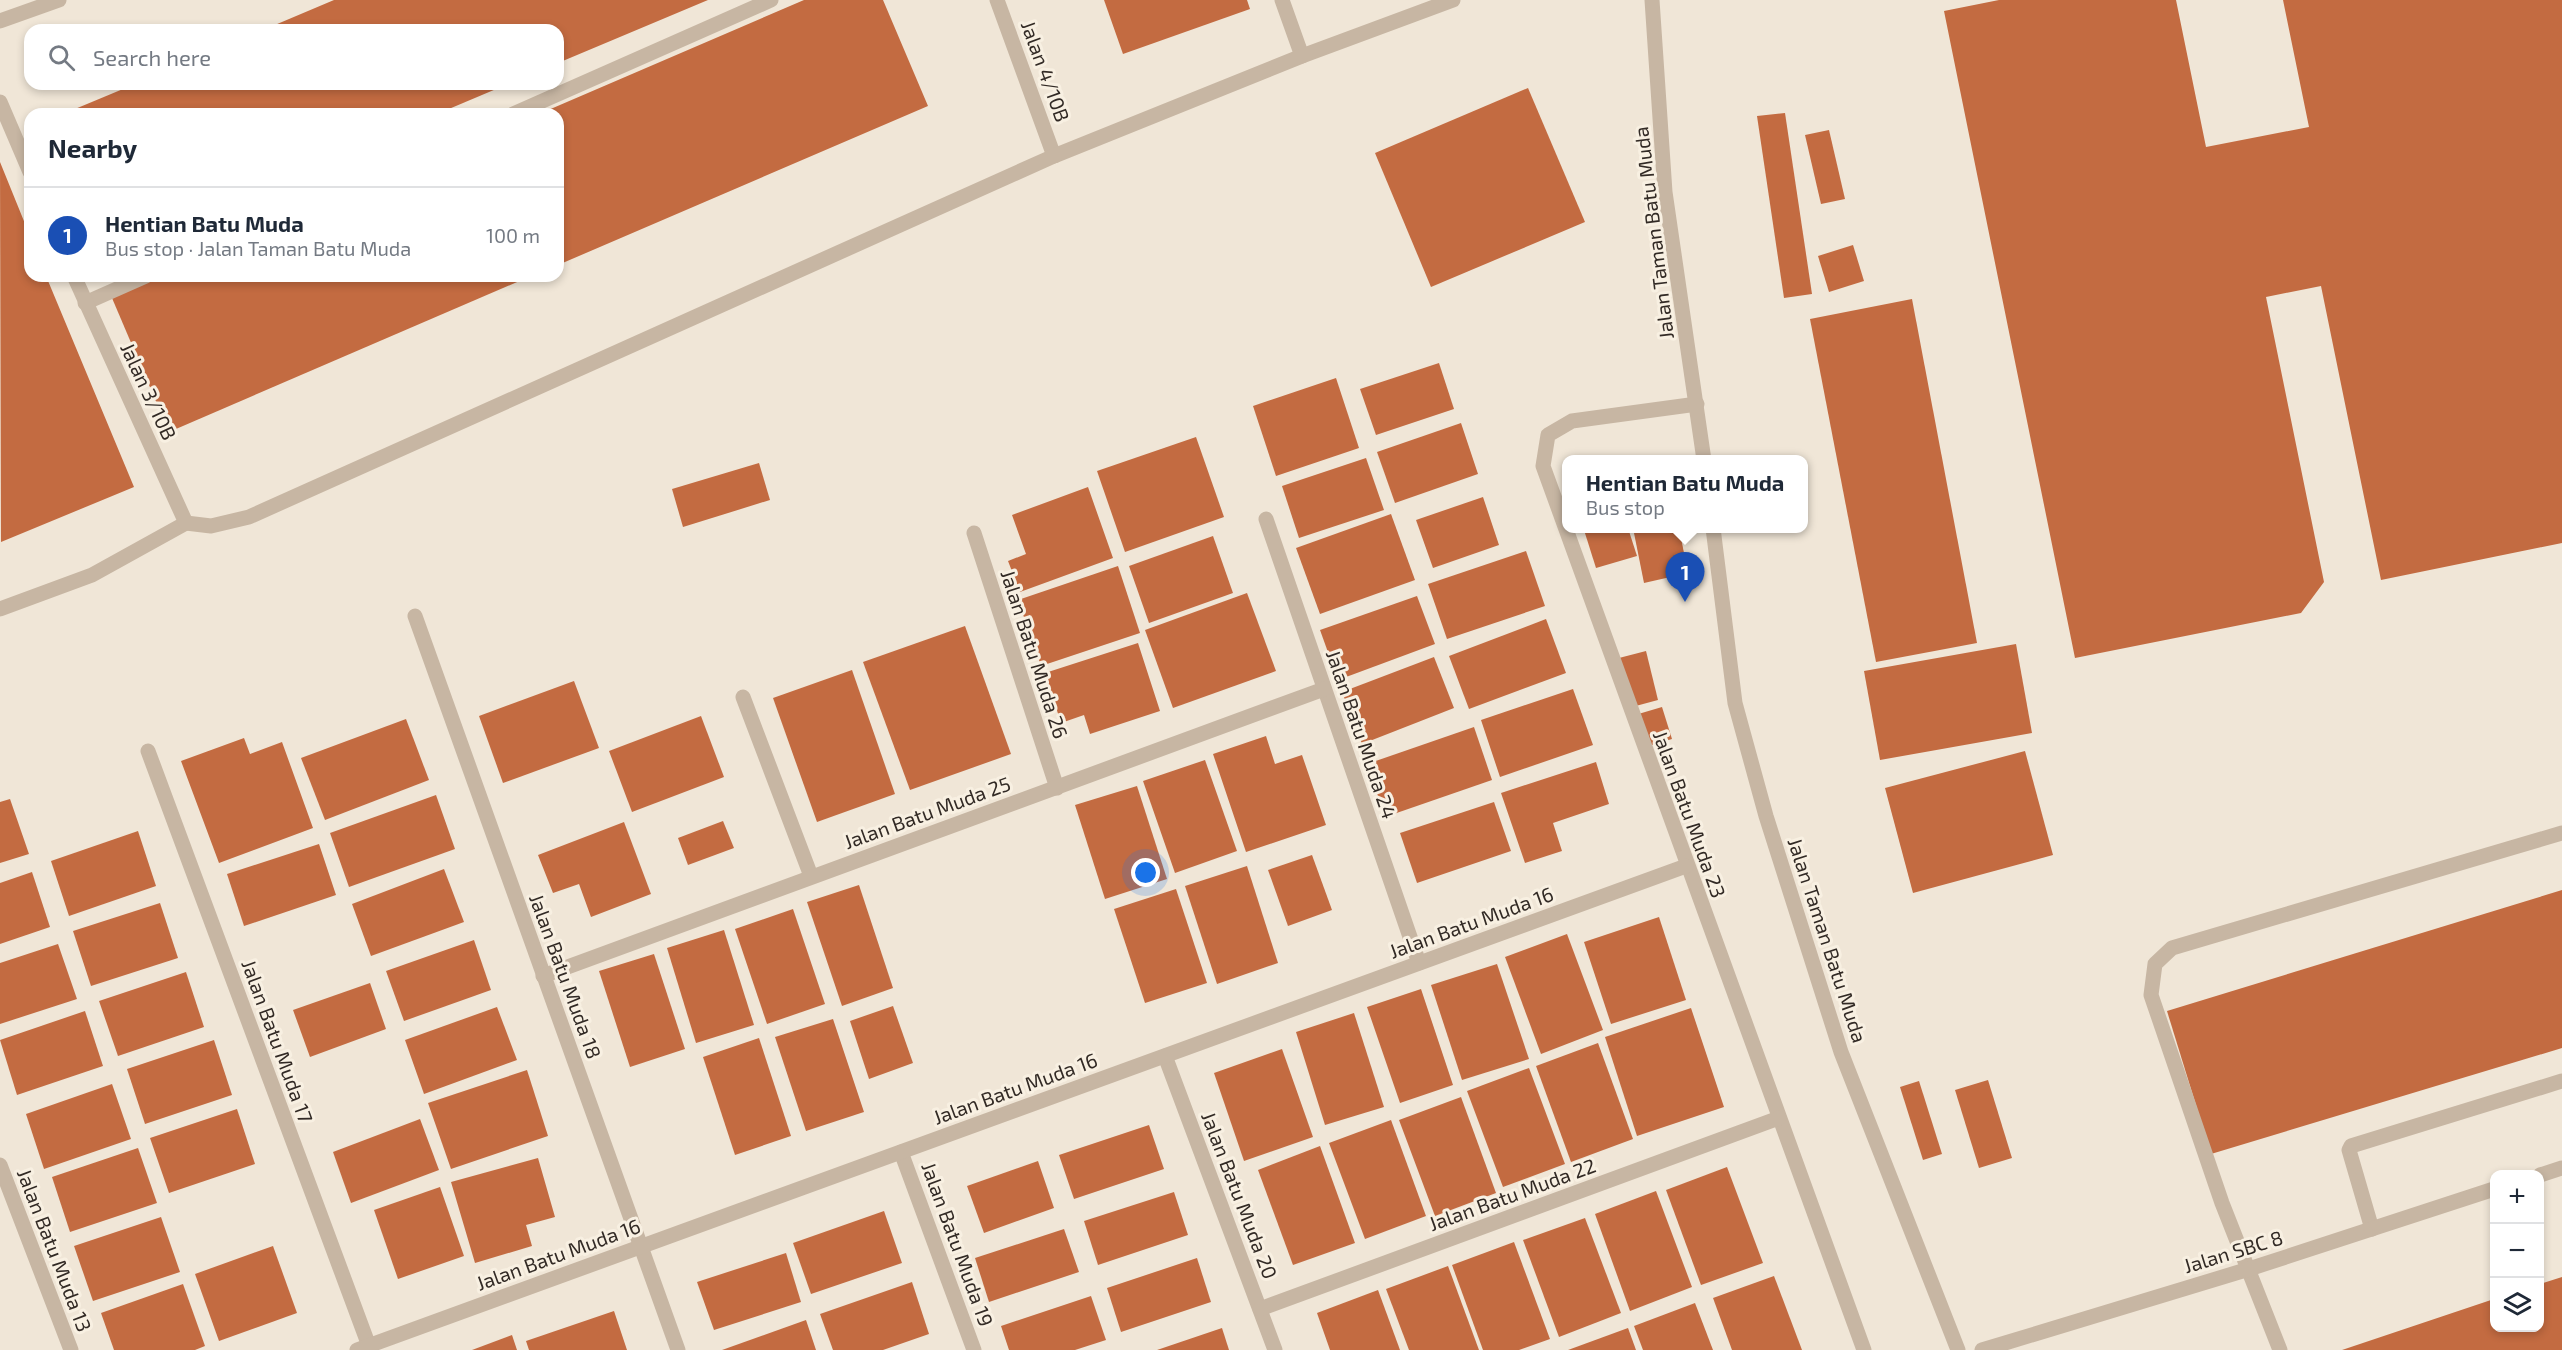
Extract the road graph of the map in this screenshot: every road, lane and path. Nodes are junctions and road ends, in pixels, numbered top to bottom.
1 (59, 0) edge
2 (771, 0) edge
3 (997, 0) edge
4 (1282, 0) edge
5 (1453, 0) edge
6 (1652, 0) edge
7 (0, 21) edge
8 (1302, 56) junction
9 (0, 102) edge
10 (527, 108) edge
11 (1054, 156) junction
12 (24, 158) edge
13 (77, 282) edge
14 (133, 282) edge
15 (86, 303) junction
16 (1697, 404) junction
17 (1703, 455) edge
18 (1266, 519) dead end
19 (1562, 519) edge
20 (186, 523) junction
21 (974, 533) dead end
22 (1567, 533) edge
23 (1714, 533) edge
24 (0, 609) edge
25 (415, 616) dead end
26 (1324, 689) junction
27 (743, 697) dead end
28 (148, 751) dead end
29 (1057, 788) junction
30 (2562, 833) edge
31 (1686, 866) junction
32 (811, 876) junction
33 (1419, 963) junction
34 (543, 976) junction
35 (1165, 1056) junction
36 (2562, 1081) edge
37 (1779, 1118) junction
38 (902, 1152) junction
39 (0, 1165) edge
40 (2562, 1168) edge
41 (2544, 1174) edge
42 (2490, 1190) edge
43 (2372, 1229) junction
44 (641, 1247) junction
45 (2249, 1269) junction
46 (1260, 1309) junction
47 (363, 1348) edge
48 (71, 1350) edge
49 (678, 1350) edge
50 (974, 1350) edge
51 (1275, 1350) edge
52 (1864, 1350) edge
53 (1958, 1350) edge
54 (1982, 1350) edge
55 (2280, 1350) edge

1 - 7 street
2 - 10 street
3 - 11 street, Jalan 4/10B
4 - 8 street
5 - 8 street
6 - 16 street, Jalan Taman Batu Muda
8 - 11 street
9 - 12 street
11 - 20 street
13 - 15 street, Jalan 3/10B
14 - 15 street
15 - 20 street, Jalan 3/10B
16 - 17 street, Jalan Taman Batu Muda
16 - 19 street, Jalan Batu Muda 23
18 - 26 street, Jalan Batu Muda 24
20 - 24 street
21 - 29 street, Jalan Batu Muda 26
22 - 31 street, Jalan Batu Muda 23
23 - 53 street, Jalan Taman Batu Muda
25 - 34 street, Jalan Batu Muda 18
26 - 29 street, Jalan Batu Muda 25
26 - 33 street, Jalan Batu Muda 24
27 - 32 street
28 - 47 street, Jalan Batu Muda 17
29 - 32 street, Jalan Batu Muda 25
30 - 45 street
31 - 33 street, Jalan Batu Muda 16
31 - 37 street, Jalan Batu Muda 23
32 - 34 street, Jalan Batu Muda 25
33 - 35 street, Jalan Batu Muda 16
34 - 44 street, Jalan Batu Muda 18
35 - 38 street, Jalan Batu Muda 16
35 - 46 street, Jalan Batu Muda 20
36 - 43 street
37 - 46 street, Jalan Batu Muda 22
37 - 52 street, Jalan Batu Muda 23
38 - 44 street, Jalan Batu Muda 16
38 - 50 street, Jalan Batu Muda 19
39 - 48 street, Jalan Batu Muda 13
40 - 41 street
42 - 43 street, Jalan SBC 8
43 - 45 street, Jalan SBC 8
44 - 47 street, Jalan Batu Muda 16
44 - 49 street, Jalan Batu Muda 18
45 - 54 street, Jalan SBC 8
45 - 55 street
46 - 51 street, Jalan Batu Muda 20

